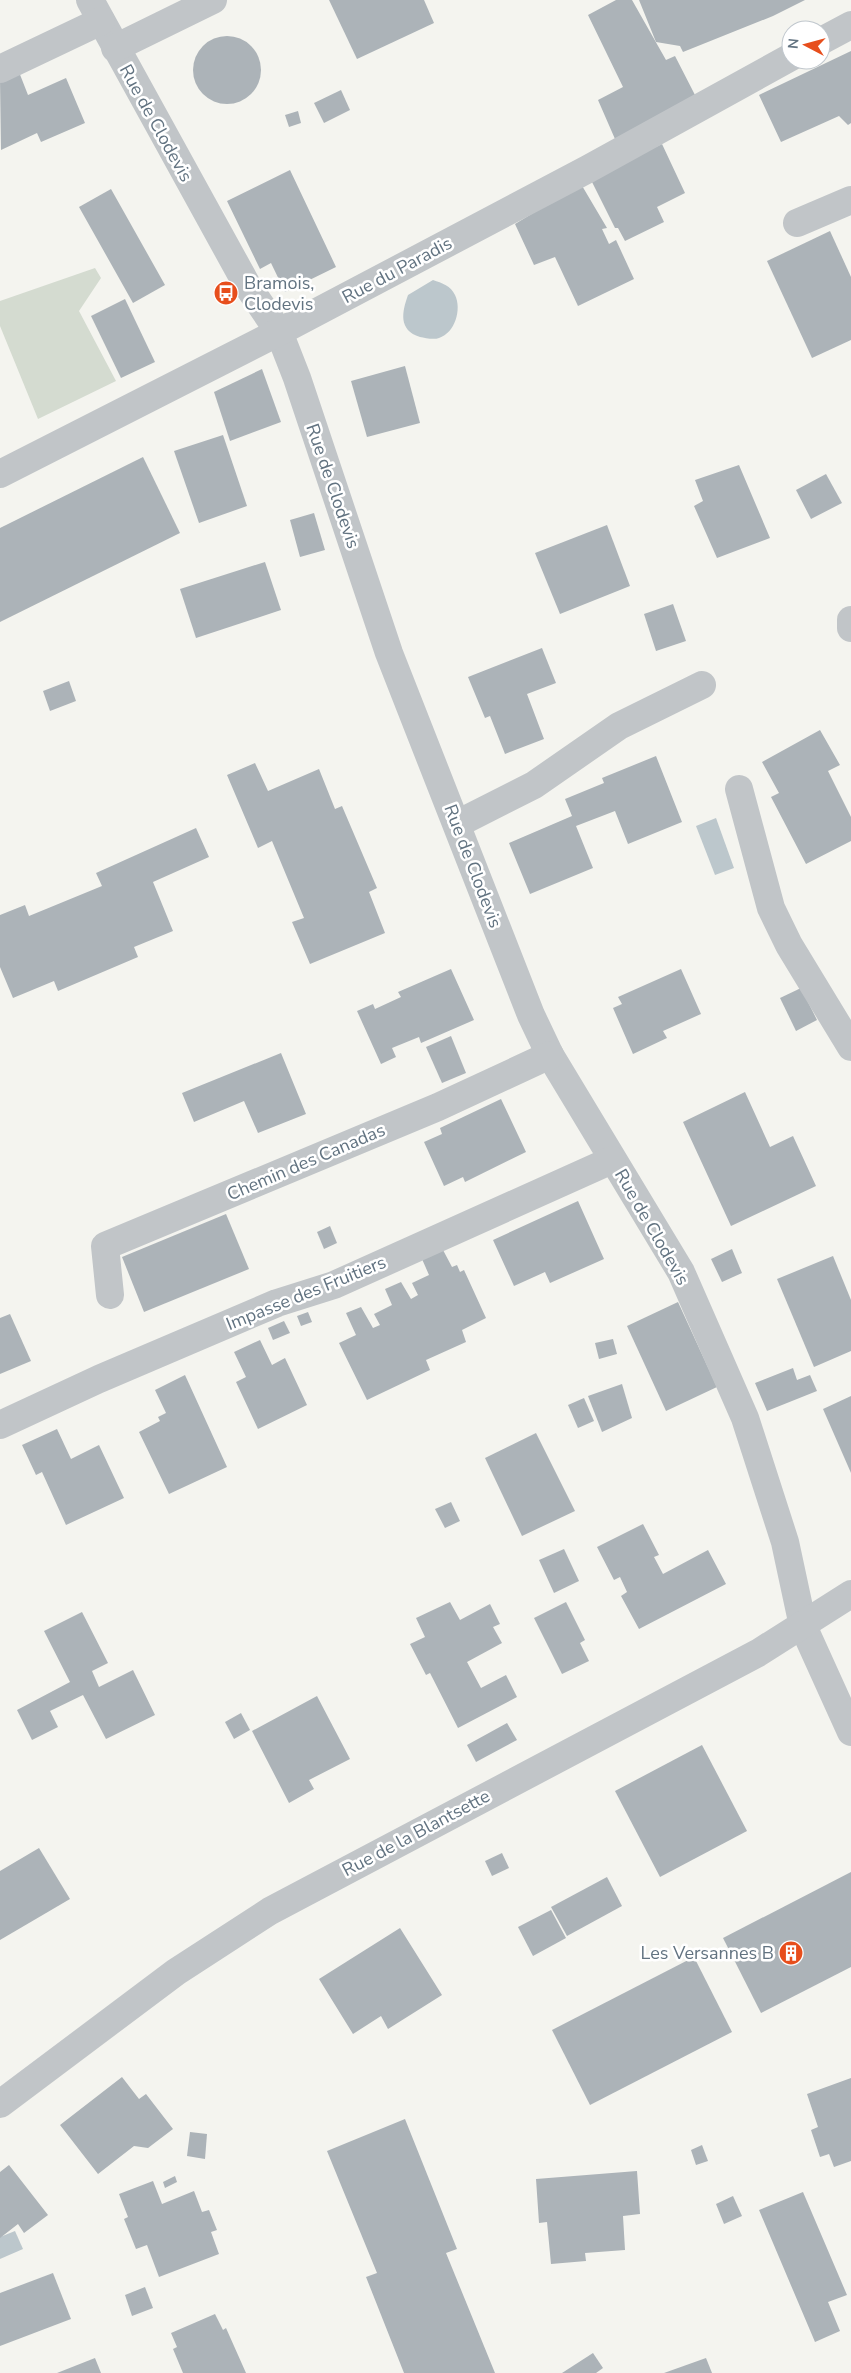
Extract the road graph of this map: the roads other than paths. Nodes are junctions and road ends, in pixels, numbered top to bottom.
1 (213, 0) edge
2 (95, 11) edge
3 (851, 25) edge
4 (831, 36) edge
5 (115, 48) junction
6 (781, 63) edge
7 (0, 69) edge
8 (851, 200) edge
9 (797, 223) dead end
10 (279, 332) junction
11 (0, 474) edge
12 (851, 620) edge
13 (851, 628) edge
14 (702, 685) dead end
15 (739, 789) dead end
16 (457, 824) junction
17 (851, 1047) edge
18 (550, 1055) junction
19 (612, 1160) junction
20 (110, 1294) dead end
21 (0, 1426) edge
22 (851, 1594) edge
23 (803, 1626) junction
24 (851, 1732) edge
25 (0, 2104) edge

1 - 5 street
2 - 5 street, Rue de Clodevis
2 - 7 street
3 - 4 street
5 - 10 street, Rue de Clodevis
6 - 10 street, Rue du Paradis
8 - 9 street
10 - 11 street, Rue du Paradis
10 - 16 street, Rue de Clodevis
12 - 13 street
14 - 16 street
15 - 17 street
16 - 18 street, Rue de Clodevis
18 - 19 street, Rue de Clodevis
18 - 20 street, Chemin des Canadas
19 - 21 street, Impasse des Fruitiers
19 - 23 street, Rue de Clodevis
22 - 23 street, Rue de la Blantsette
23 - 24 street, Rue de Clodevis
23 - 25 street, Rue de la Blantsette

